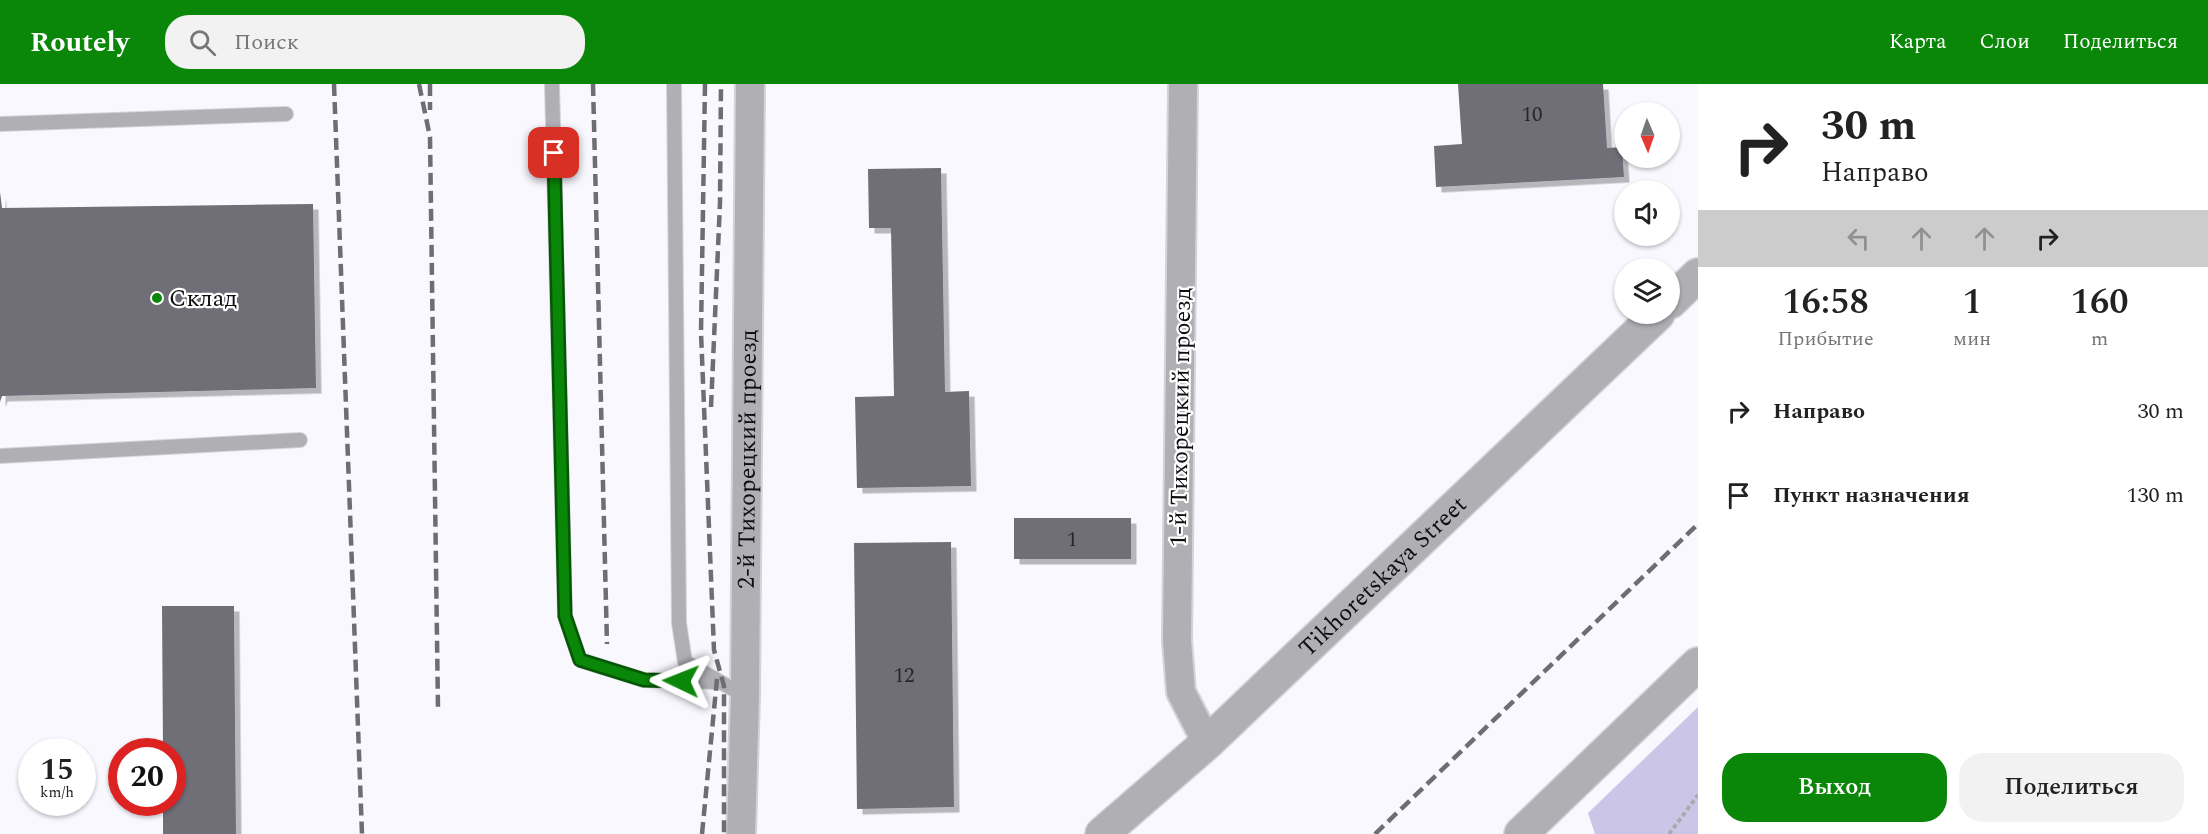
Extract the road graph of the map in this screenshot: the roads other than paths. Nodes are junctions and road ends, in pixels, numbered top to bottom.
1 (552, 84) edge
2 (674, 84) edge
3 (750, 84) edge
4 (1183, 84) edge
5 (286, 114) dead end
6 (0, 124) edge
7 (1698, 275) edge
8 (1680, 292) edge
9 (1647, 324) edge
10 (300, 440) dead end
11 (0, 456) edge
12 (1698, 664) edge
13 (717, 682) junction
14 (746, 696) junction
15 (1207, 743) junction
16 (741, 834) edge
17 (1102, 834) edge
18 (1521, 834) edge

1 - 13 lane
2 - 13 lane
3 - 14 street, 2-й Тихорецкий проезд
4 - 15 street, 1-й Тихорецкий проезд
5 - 6 lane
7 - 8 street
9 - 15 street, Tikhoretskaya Street
10 - 11 lane
12 - 18 street
13 - 14 lane
14 - 16 street, 2-й Тихорецкий проезд
15 - 17 street, Tikhoretskaya Street

